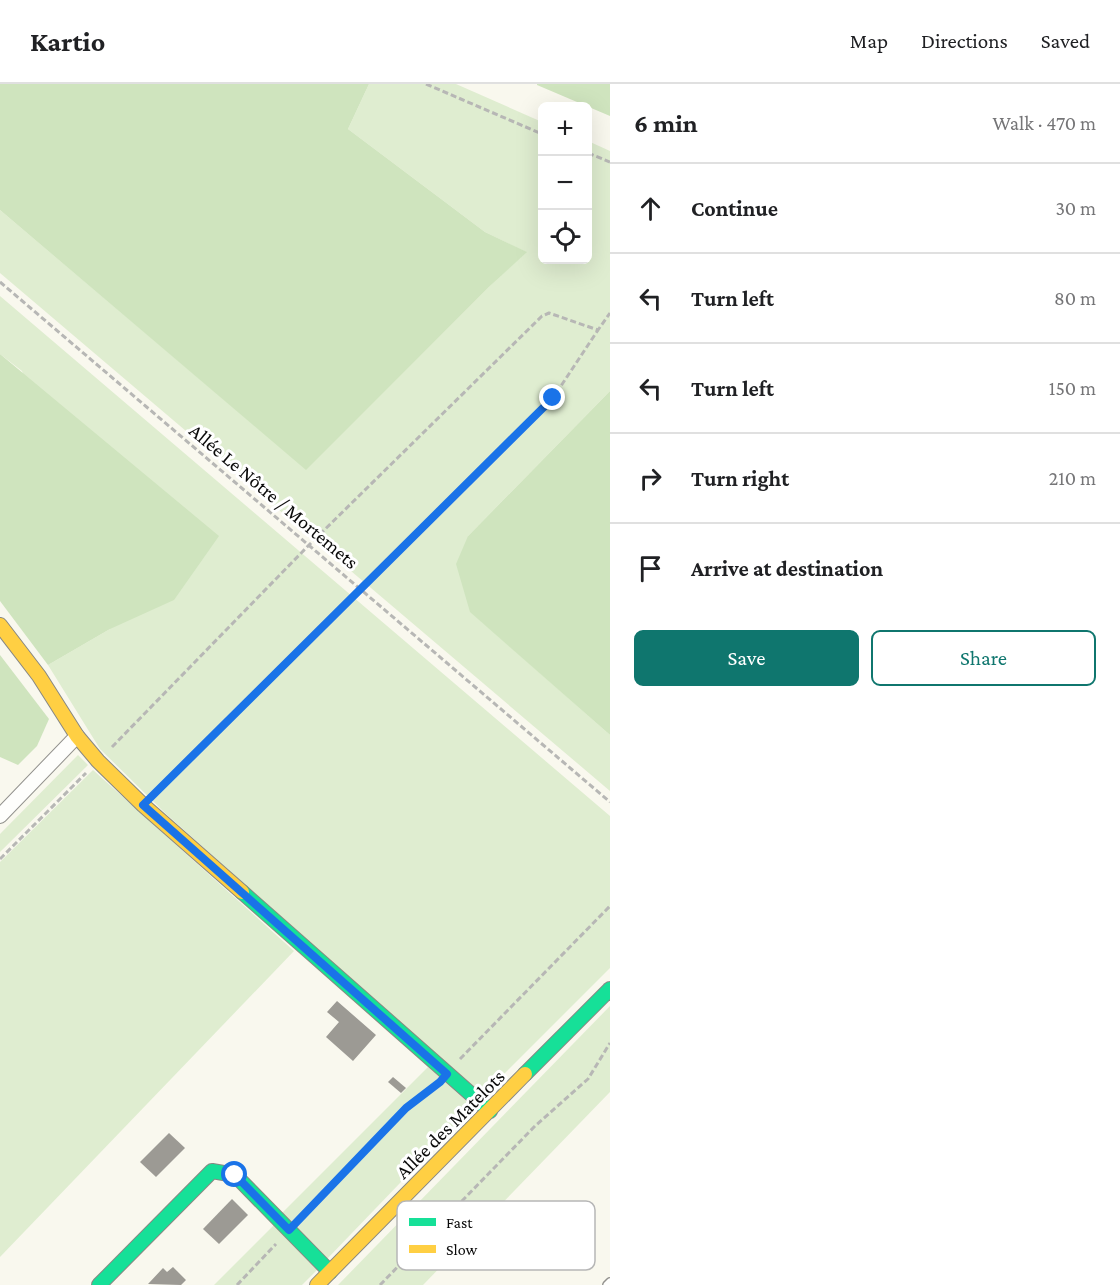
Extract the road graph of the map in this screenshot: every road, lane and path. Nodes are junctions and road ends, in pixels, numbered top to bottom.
1 (426, 84) edge
2 (538, 132) edge
3 (592, 155) edge
4 (610, 162) edge
5 (0, 282) edge
6 (610, 313) edge
7 (598, 330) junction
8 (309, 546) junction
9 (360, 589) junction
10 (0, 625) edge
11 (77, 736) junction
12 (98, 761) junction
13 (610, 802) edge
14 (143, 805) junction
15 (0, 816) edge
16 (0, 859) edge
17 (610, 906) edge
18 (610, 989) edge
19 (610, 1043) edge
20 (447, 1074) junction
21 (490, 1111) junction
22 (401, 1201) edge
23 (462, 1201) edge
24 (397, 1205) edge
25 (289, 1230) junction
26 (397, 1268) edge
27 (330, 1272) junction
28 (99, 1285) edge
29 (237, 1285) edge
30 (317, 1285) edge
31 (380, 1285) edge

1 - 2 path
3 - 4 path
5 - 8 path, Allée Le Nôtre / Mortemets
6 - 7 path
7 - 8 path
7 - 9 path
8 - 9 path, Allée Le Nôtre / Mortemets
8 - 12 path
9 - 13 path, Allée Le Nôtre / Mortemets
9 - 14 path
10 - 11 street
11 - 12 street
11 - 15 street
12 - 14 street
12 - 16 path
14 - 20 street
17 - 20 path
18 - 21 street, Allée des Matelots
19 - 23 path
20 - 21 street
20 - 25 path
21 - 22 street, Allée des Matelots
24 - 27 street, Allée des Matelots
25 - 27 street
25 - 28 street
25 - 29 path
26 - 31 path
27 - 30 street, Allée des Matelots

